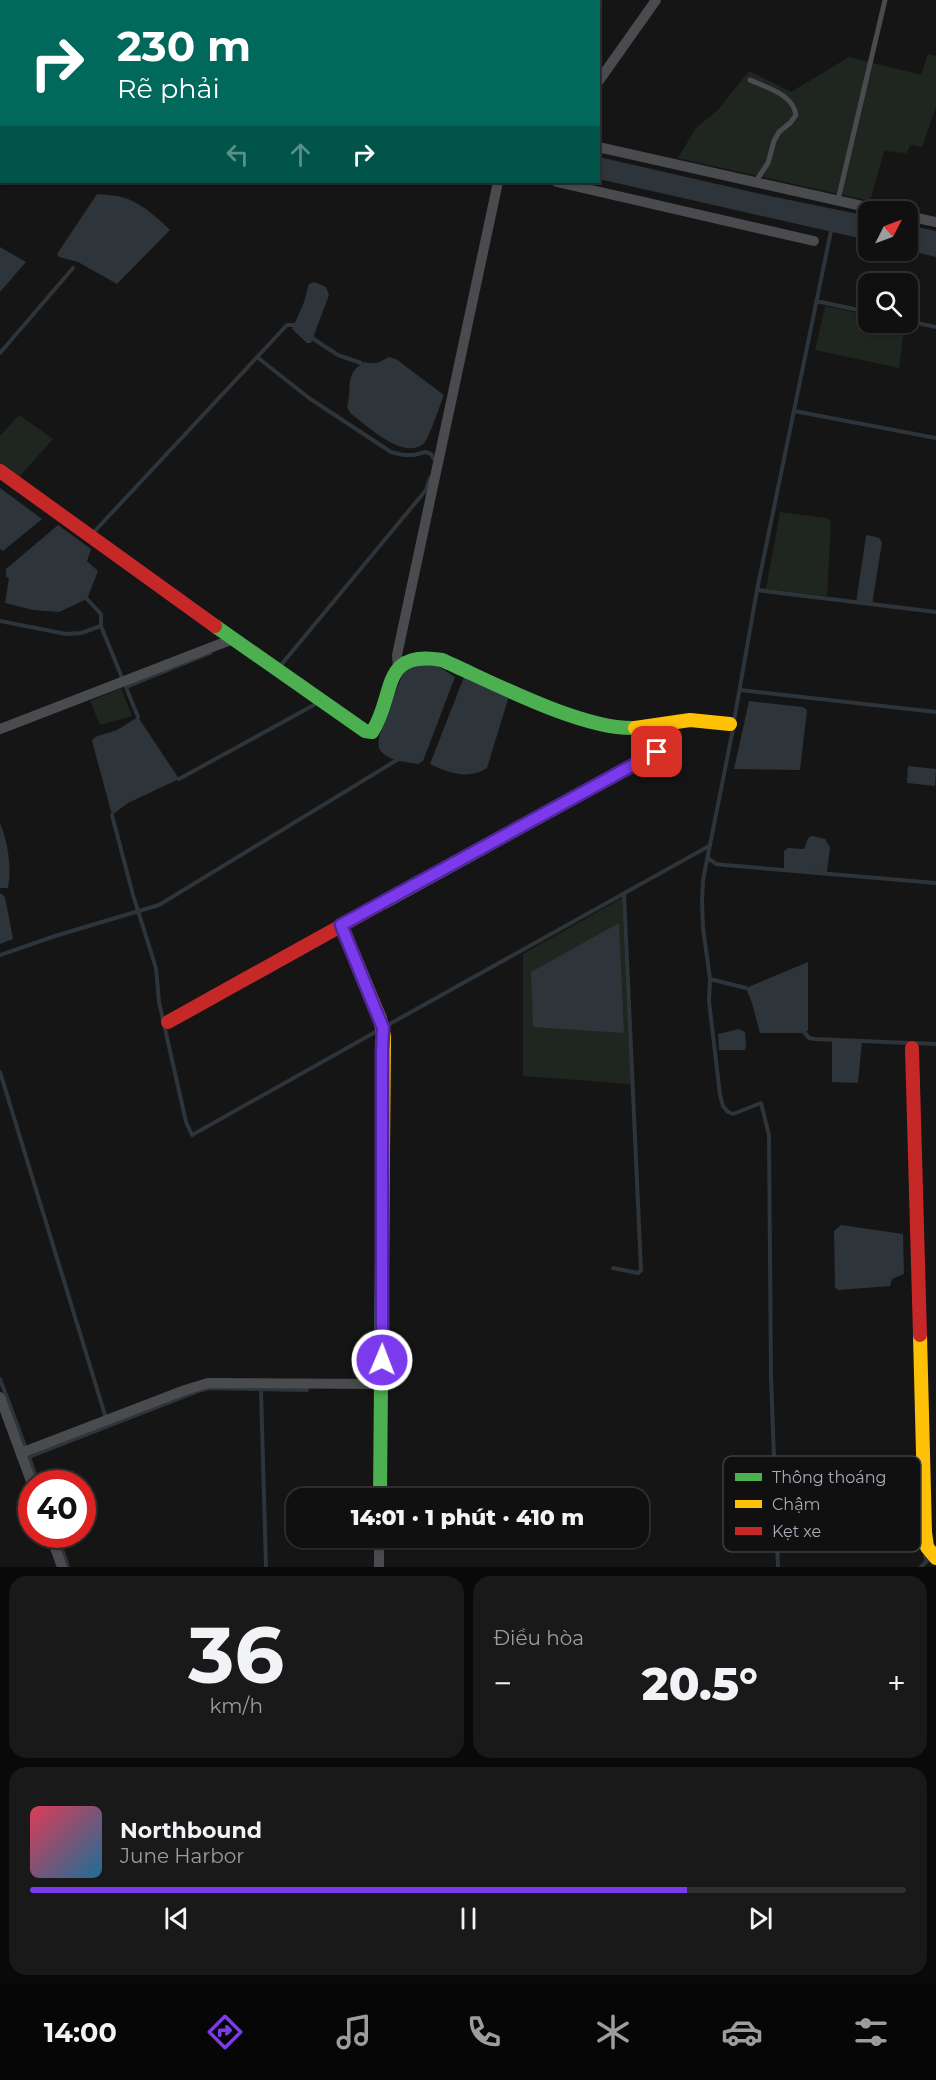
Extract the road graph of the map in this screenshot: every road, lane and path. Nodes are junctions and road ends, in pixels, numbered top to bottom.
1 (656, 0) edge
2 (885, 0) edge
3 (600, 79) edge
4 (750, 80) dead end
5 (600, 147) edge
6 (756, 181) junction
7 (498, 183) edge
8 (561, 183) edge
9 (838, 200) junction
10 (858, 205) edge
11 (918, 218) edge
12 (936, 222) edge
13 (814, 241) dead end
14 (0, 471) edge
15 (233, 639) junction
16 (398, 668) junction
17 (730, 724) dead end
18 (650, 726) junction
19 (0, 729) edge
20 (341, 925) junction
21 (168, 1022) dead end
22 (912, 1048) dead end
23 (381, 1384) junction
24 (0, 1397) edge
25 (21, 1453) junction
26 (27, 1470) edge
27 (380, 1488) edge
28 (55, 1548) edge
29 (379, 1548) edge
30 (936, 1559) edge
31 (62, 1567) edge
32 (379, 1567) edge
33 (928, 1567) edge

1 - 3 street
2 - 9 lane
4 - 6 lane
5 - 6 street
6 - 9 street
7 - 16 street
8 - 13 street
9 - 10 street
11 - 12 street
14 - 15 street
15 - 16 street
15 - 19 street
16 - 18 street
17 - 18 street
18 - 20 street
20 - 21 street
20 - 23 street
22 - 30 street
23 - 25 street
23 - 27 street
24 - 25 street
25 - 26 street
28 - 31 street
29 - 32 street
30 - 33 street

